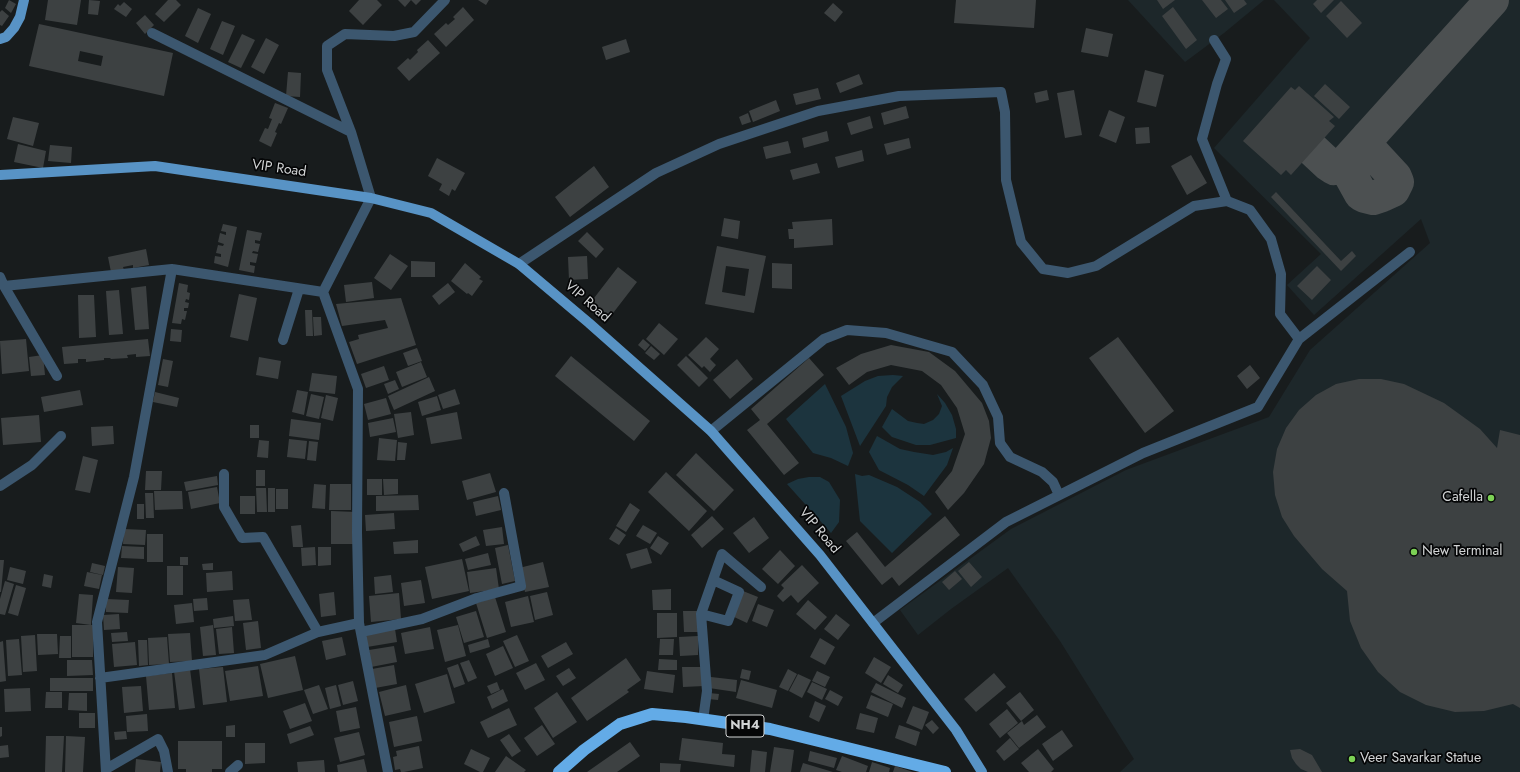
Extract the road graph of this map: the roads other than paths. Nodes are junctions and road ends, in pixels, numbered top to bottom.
1 (24, 0) edge
2 (445, 0) edge
3 (152, 33) dead end
4 (0, 39) edge
5 (1214, 40) dead end
6 (351, 132) junction
7 (0, 175) edge
8 (371, 198) junction
9 (1227, 201) junction
10 (1410, 252) dead end
11 (518, 264) junction
12 (172, 269) junction
13 (2, 282) edge
14 (299, 289) junction
15 (323, 292) junction
16 (1299, 339) junction
17 (283, 340) dead end
18 (57, 376) dead end
19 (711, 431) junction
20 (61, 436) dead end
21 (224, 474) dead end
22 (0, 486) edge
23 (504, 493) dead end
24 (1059, 495) junction
25 (713, 580) junction
26 (761, 587) dead end
27 (701, 614) junction
28 (873, 622) junction
29 (360, 628) junction
30 (318, 632) junction
31 (100, 678) junction
32 (703, 720) junction
33 (238, 765) dead end
34 (106, 771) edge
35 (168, 772) edge
36 (230, 772) edge
37 (388, 772) edge
38 (559, 772) edge
39 (945, 772) edge
40 (982, 772) edge

1 - 4 main road
2 - 6 street
3 - 6 street
5 - 9 street
6 - 8 street
7 - 8 main road, VIP Road
8 - 11 main road, VIP Road
8 - 15 street
9 - 11 street
9 - 16 street
10 - 16 street
11 - 19 main road, VIP Road
12 - 13 street
12 - 14 street
12 - 31 street
13 - 18 street
14 - 15 street
14 - 17 street
15 - 29 street
16 - 24 street
19 - 24 street
19 - 28 main road, VIP Road
20 - 22 street
21 - 30 street
23 - 29 street
24 - 28 street
25 - 26 street
25 - 27 street
25 - 27 street
27 - 32 street
28 - 40 main road, VIP Road
29 - 30 street
29 - 37 street
30 - 31 street
31 - 34 street
32 - 38 highway, NH4
32 - 39 highway, NH4
33 - 36 street
34 - 35 street

